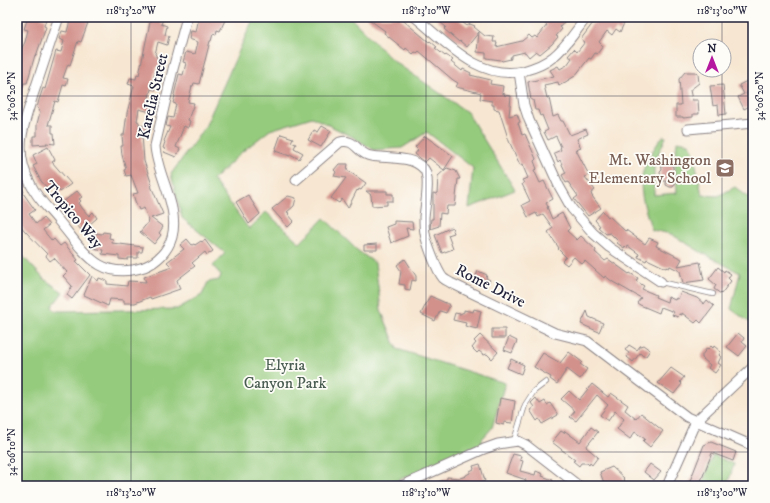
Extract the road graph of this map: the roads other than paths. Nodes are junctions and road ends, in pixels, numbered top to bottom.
1 (59, 17) edge
2 (187, 17) edge
3 (415, 17) edge
4 (587, 17) edge
5 (519, 72) junction
6 (753, 122) edge
7 (688, 129) dead end
8 (296, 180) dead end
9 (166, 250) joint
10 (661, 282) joint
11 (713, 294) dead end
12 (753, 368) edge
13 (546, 382) dead end
14 (696, 421) junction
15 (514, 442) junction
16 (753, 446) edge
17 (400, 486) edge
18 (579, 486) edge
19 (667, 486) edge

1 - 9 street, Tropico Way
2 - 9 street, Karelia Street
3 - 5 street
4 - 5 street
5 - 10 street
6 - 7 street
8 - 14 street, Rome Drive
10 - 11 lane
12 - 14 street
13 - 15 lane
14 - 16 street, Rome Drive
14 - 19 street
15 - 17 street
15 - 18 street

